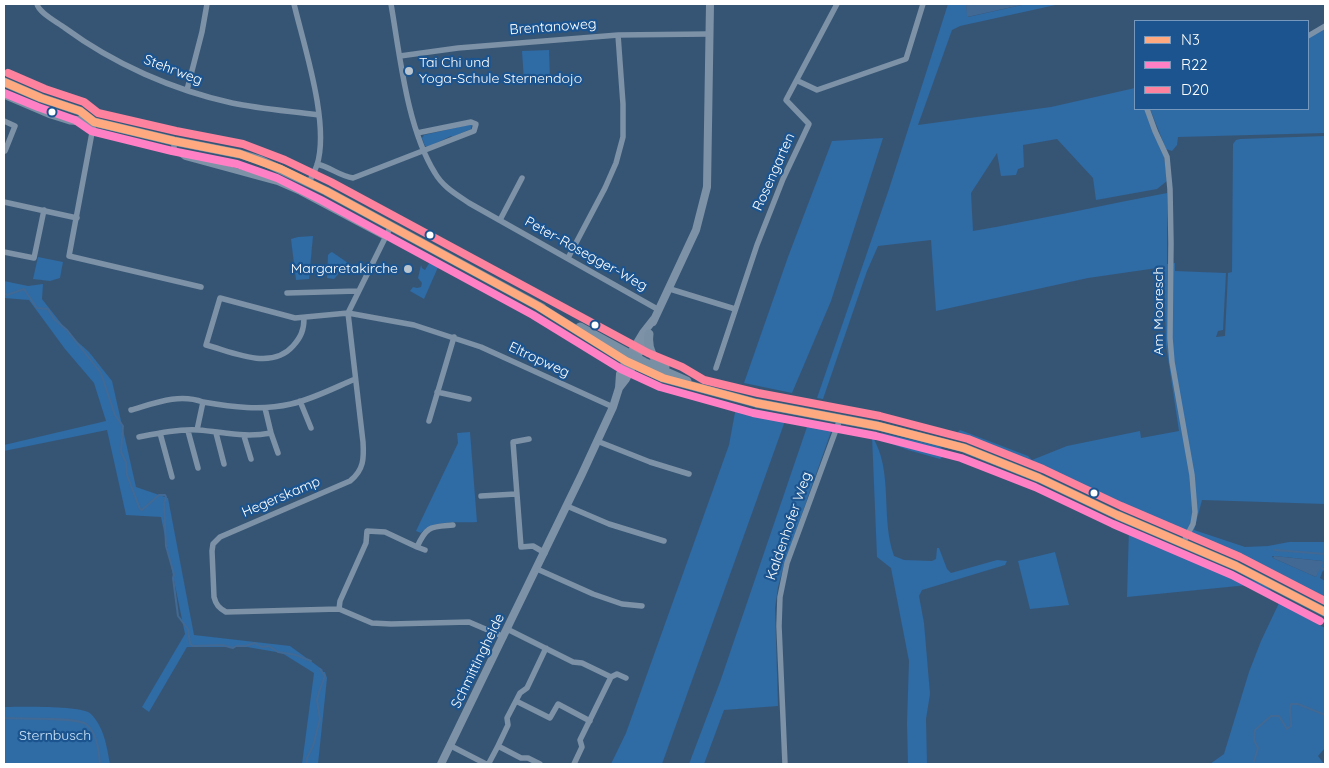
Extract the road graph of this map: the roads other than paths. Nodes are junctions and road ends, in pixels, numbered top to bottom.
1 (37, 4) edge
2 (207, 4) edge
3 (294, 4) edge
4 (391, 4) edge
5 (710, 4) edge
6 (837, 4) edge
7 (923, 4) edge
8 (1325, 26) edge
9 (708, 34) junction
10 (618, 35) junction
11 (1309, 35) edge
12 (400, 56) junction
13 (798, 81) junction
14 (4, 82) edge
15 (187, 90) junction
16 (4, 94) edge
17 (1147, 110) edge
18 (319, 115) junction
19 (4, 121) edge
20 (94, 122) junction
21 (417, 133) junction
22 (174, 141) junction
23 (423, 150) junction
24 (4, 152) edge
25 (317, 164) junction
26 (522, 178) dead end
27 (309, 182) junction
28 (4, 202) edge
29 (44, 210) junction
30 (76, 218) junction
31 (500, 220) junction
32 (391, 226) junction
33 (385, 237) junction
34 (4, 252) edge
35 (568, 258) junction
36 (201, 287) dead end
37 (670, 289) junction
38 (358, 291) junction
39 (287, 293) dead end
40 (735, 309) junction
41 (659, 310) junction
42 (348, 313) junction
43 (304, 318) junction
44 (654, 318) junction
45 (649, 334) junction
46 (454, 337) junction
47 (631, 359) junction
48 (716, 368) dead end
49 (678, 376) junction
50 (355, 379) junction
51 (700, 389) junction
52 (437, 392) junction
53 (468, 399) dead end
54 (300, 401) junction
55 (203, 402) junction
56 (613, 406) junction
57 (265, 408) junction
58 (131, 410) dead end
59 (840, 419) junction
60 (429, 421) dead end
61 (311, 428) dead end
62 (197, 430) junction
63 (188, 431) junction
64 (160, 433) junction
65 (216, 433) junction
66 (271, 433) junction
67 (244, 436) junction
68 (140, 438) dead end
69 (529, 439) dead end
70 (597, 441) junction
71 (278, 452) dead end
72 (251, 459) dead end
73 (224, 464) dead end
74 (198, 468) dead end
75 (690, 474) dead end
76 (172, 478) dead end
77 (516, 494) junction
78 (481, 496) dead end
79 (567, 506) junction
80 (453, 525) dead end
81 (664, 541) dead end
82 (1183, 543) junction
83 (417, 547) junction
84 (425, 550) dead end
85 (545, 553) junction
86 (537, 569) junction
87 (642, 606) dead end
88 (339, 608) junction
89 (1325, 612) edge
90 (508, 629) junction
91 (504, 637) junction
92 (546, 648) junction
93 (611, 677) junction
94 (626, 678) dead end
95 (516, 701) junction
96 (590, 721) junction
97 (451, 746) junction
98 (498, 746) junction
99 (442, 764) edge
100 (540, 764) edge
101 (574, 764) edge
102 (785, 764) edge

1 - 15 street, Stehrweg
2 - 15 street
3 - 18 street
4 - 12 street, Peter-Rosegger-Weg
5 - 9 street
6 - 13 street, Rosengarten
7 - 13 street
8 - 11 street
9 - 10 street, Brentanoweg
9 - 37 street
10 - 12 street, Brentanoweg
10 - 35 street
12 - 21 street, Peter-Rosegger-Weg
13 - 40 street, Rosengarten
14 - 20 main road
15 - 18 street, Stehrweg
16 - 20 main road
17 - 82 street, Am Mooresch
18 - 25 street
19 - 24 street
20 - 22 main road
20 - 30 street
21 - 23 street, Peter-Rosegger-Weg
21 - 23 street
22 - 27 main road
22 - 33 street
23 - 25 street
23 - 31 street, Peter-Rosegger-Weg
25 - 27 street
26 - 31 street
27 - 32 main road
28 - 29 street
29 - 30 street
29 - 34 street
30 - 36 street
31 - 35 street, Peter-Rosegger-Weg
32 - 33 street
32 - 47 main road
33 - 38 street
35 - 41 street, Peter-Rosegger-Weg
37 - 40 street
37 - 41 street
38 - 39 street
38 - 42 street
40 - 48 street, Rosengarten
41 - 44 street
42 - 43 street, Eltropweg
42 - 46 street, Eltropweg
42 - 50 street, Hegerskamp
43 - 43 street, Eltropweg
44 - 45 street
44 - 47 street
45 - 47 street
45 - 49 main road
46 - 52 street
46 - 56 street, Eltropweg
47 - 49 main road
47 - 51 main road
47 - 56 street, Schmittingheide
49 - 51 main road
50 - 54 street
50 - 88 street, Hegerskamp
51 - 59 main road
52 - 53 street
52 - 60 street
54 - 57 street
54 - 61 street
55 - 57 street
55 - 58 street
55 - 62 street
56 - 70 street, Schmittingheide
57 - 66 street
59 - 82 main road
59 - 102 street, Kaldenhofer Weg
62 - 63 street
62 - 65 street
63 - 64 street
63 - 74 street
64 - 68 street
64 - 76 street
65 - 67 street
65 - 73 street
66 - 67 street
66 - 71 street
67 - 72 street
69 - 77 street
70 - 75 street
70 - 79 street, Schmittingheide
77 - 78 street
77 - 85 street
79 - 81 street
79 - 85 street, Schmittingheide
80 - 83 street
82 - 89 main road
83 - 84 street
83 - 88 street
85 - 86 street, Schmittingheide
86 - 87 street
86 - 90 street, Schmittingheide
88 - 91 street, Hegerskamp
90 - 91 street, Schmittingheide
90 - 92 street
91 - 97 street, Schmittingheide
92 - 93 street
92 - 95 street
93 - 94 street
93 - 96 street
95 - 96 street
95 - 98 street
96 - 101 street
97 - 98 street
97 - 99 street, Schmittingheide
98 - 100 street

